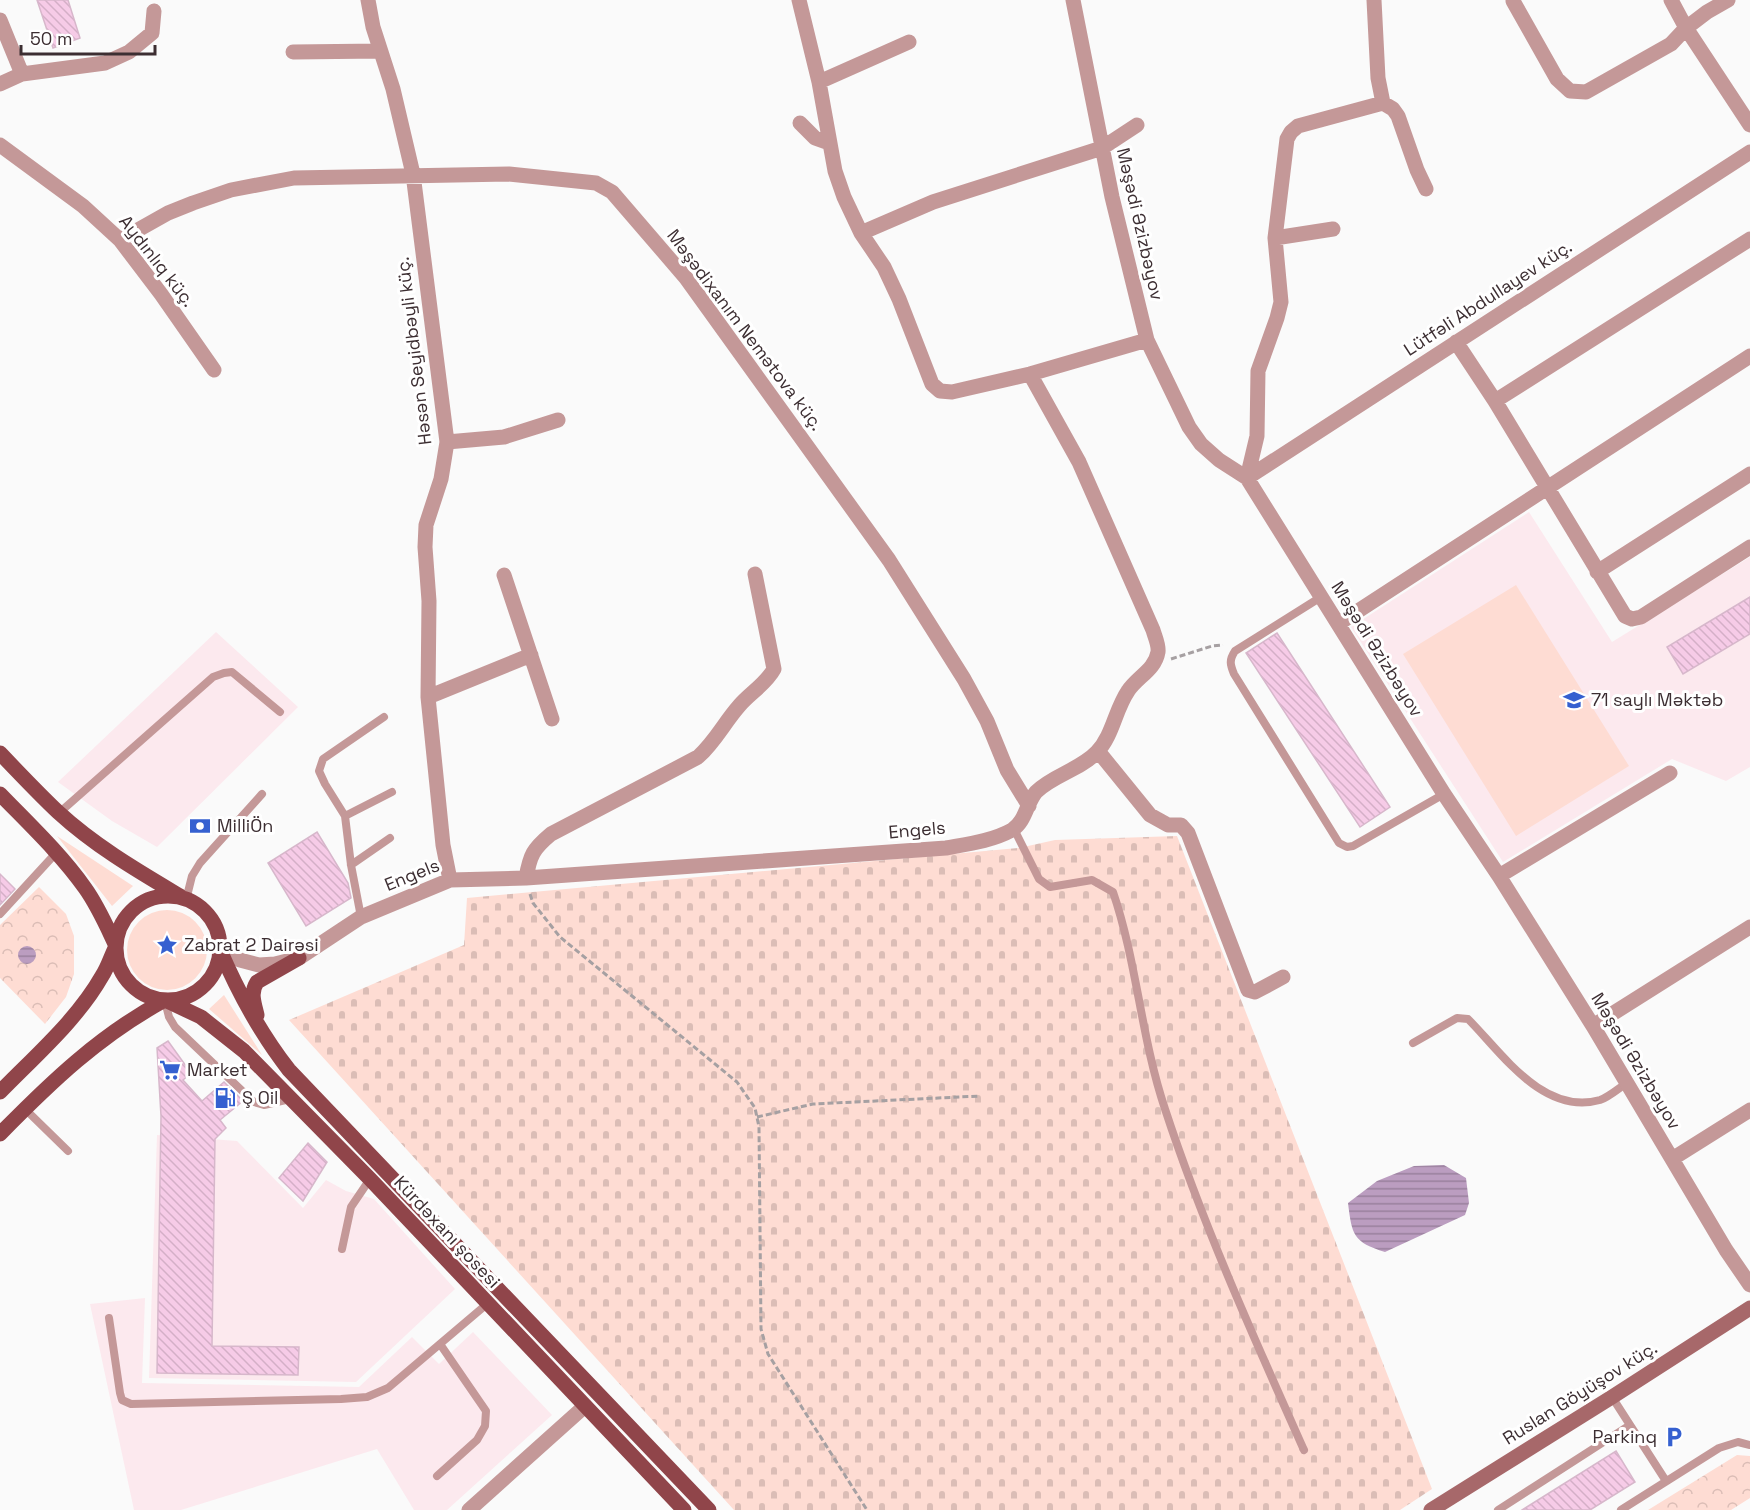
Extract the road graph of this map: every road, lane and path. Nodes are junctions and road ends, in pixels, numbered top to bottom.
1 (368, 0) edge
2 (800, 0) edge
3 (1073, 0) edge
4 (1374, 0) edge
5 (1671, 0) edge
6 (1728, 0) edge
7 (1513, 1) edge
8 (154, 11) dead end
9 (0, 20) edge
10 (1686, 28) junction
11 (909, 42) dead end
12 (380, 51) junction
13 (293, 52) dead end
14 (22, 74) junction
15 (819, 82) junction
16 (0, 84) edge
17 (1383, 103) junction
18 (800, 123) dead end
19 (1137, 125) dead end
20 (1750, 125) edge
21 (830, 143) junction
22 (0, 145) edge
23 (1102, 148) junction
24 (1750, 152) edge
25 (413, 174) junction
26 (1426, 189) dead end
27 (1333, 229) dead end
28 (861, 233) junction
29 (1275, 238) junction
30 (1750, 239) edge
31 (120, 240) junction
32 (1147, 340) junction
33 (1456, 342) junction
34 (1750, 356) edge
35 (214, 370) dead end
36 (1030, 374) junction
37 (1495, 401) junction
38 (558, 420) dead end
39 (447, 442) junction
40 (1750, 474) edge
41 (1247, 478) junction
42 (1547, 489) junction
43 (1750, 548) edge
44 (1597, 572) junction
45 (755, 574) dead end
46 (504, 575) dead end
47 (1321, 597) junction
48 (1338, 624) junction
49 (1235, 651) junction
50 (531, 655) junction
51 (1154, 660) junction
52 (428, 697) junction
53 (280, 712) dead end
54 (384, 717) dead end
55 (552, 719) dead end
56 (1098, 751) junction
57 (0, 753) edge
58 (1670, 773) dead end
59 (392, 792) dead end
60 (0, 794) edge
61 (262, 794) dead end
62 (1444, 794) junction
63 (1029, 806) junction
64 (59, 813) junction
65 (345, 816) junction
66 (1014, 829) junction
67 (390, 838) dead end
68 (56, 853) junction
69 (351, 865) junction
70 (1499, 876) junction
71 (526, 878) junction
72 (450, 880) junction
73 (186, 900) junction
74 (0, 914) edge
75 (361, 917) junction
76 (1750, 927) edge
77 (116, 946) junction
78 (220, 951) junction
79 (299, 958) junction
80 (1283, 977) dead end
81 (165, 1000) junction
82 (1593, 1026) junction
83 (261, 1032) junction
84 (1413, 1043) dead end
85 (1628, 1082) junction
86 (0, 1092) edge
87 (980, 1096) dead end
88 (290, 1099) junction
89 (25, 1109) junction
90 (1750, 1110) edge
91 (757, 1117) junction
92 (0, 1134) edge
93 (68, 1152) dead end
94 (1672, 1158) junction
95 (370, 1179) junction
96 (342, 1249) dead end
97 (1750, 1285) edge
98 (487, 1304) junction
99 (1750, 1308) edge
100 (109, 1318) dead end
101 (440, 1344) junction
102 (1612, 1397) junction
103 (585, 1406) junction
104 (1630, 1425) junction
105 (1750, 1445) edge
106 (1304, 1450) dead end
107 (437, 1476) dead end
108 (1666, 1481) junction
109 (469, 1510) edge
110 (684, 1510) edge
111 (709, 1510) edge
112 (867, 1510) edge
113 (1431, 1510) edge
114 (1498, 1510) edge
115 (1622, 1510) edge

1 - 12 street, Həsən Seyidbəyli küç.
2 - 15 street
3 - 23 street, Məşədi Əzizbəyov
4 - 17 street
5 - 10 street
6 - 10 street
7 - 10 street
8 - 14 street
9 - 14 street
10 - 20 street
11 - 15 street
12 - 13 street
12 - 25 street, Həsən Seyidbəyli küç.
14 - 16 street
15 - 21 street
17 - 26 street
17 - 29 street
18 - 21 street
19 - 23 street
21 - 28 street
22 - 31 street, Aydınlıq küç.
23 - 28 street
23 - 32 street, Məşədi Əzizbəyov
24 - 33 street, Lütfəli Abdullayev küç.
25 - 31 street, Məşədixanım Nemətova küç.
25 - 39 street, Həsən Seyidbəyli küç.
25 - 63 street, Məşədixanım Nemətova küç.
27 - 29 street
28 - 36 street
29 - 41 street
30 - 37 street
31 - 35 street, Aydınlıq küç.
32 - 36 street
32 - 41 street, Məşədi Əzizbəyov
33 - 37 street
33 - 41 street, Lütfəli Abdullayev küç.
34 - 42 street
36 - 51 street
37 - 42 street
38 - 39 street
39 - 52 street, Həsən Seyidbəyli küç.
40 - 44 street
41 - 47 street, Məşədi Əzizbəyov
42 - 44 street
42 - 48 street
43 - 44 street
45 - 71 street
46 - 50 street
47 - 48 street, Məşədi Əzizbəyov
47 - 49 lane
48 - 62 street, Məşədi Əzizbəyov
49 - 51 path
49 - 62 lane
50 - 52 street
50 - 55 street
51 - 56 street
52 - 72 street, Həsən Seyidbəyli küç.
53 - 64 lane
54 - 65 lane
56 - 63 street
56 - 80 street
57 - 64 main road
58 - 70 street
59 - 65 lane
60 - 68 main road
61 - 73 lane
62 - 70 street, Məşədi Əzizbəyov
63 - 66 street
64 - 73 main road
65 - 69 lane
66 - 71 street, Engels
66 - 106 lane
67 - 69 lane
68 - 74 lane
68 - 77 main road
69 - 75 lane
70 - 82 street, Məşədi Əzizbəyov
71 - 72 street, Engels
71 - 91 path
72 - 75 street, Engels
73 - 77 main road
73 - 78 main road
75 - 79 street, Engels
76 - 82 street
77 - 81 main road
77 - 86 main road
78 - 79 street
78 - 81 main road
78 - 83 main road
79 - 83 main road
81 - 88 main road, Kürdəxanı şosesi
81 - 88 lane
81 - 89 main road
82 - 85 street, Məşədi Əzizbəyov
83 - 111 main road
84 - 85 lane
85 - 94 street, Məşədi Əzizbəyov
87 - 91 path
88 - 95 main road, Kürdəxanı şosesi
89 - 92 main road
89 - 93 lane
90 - 94 street
91 - 112 path
94 - 97 street, Məşədi Əzizbəyov
95 - 96 lane
95 - 98 main road, Kürdəxanı şosesi
98 - 101 lane
98 - 103 main road, Kürdəxanı şosesi
99 - 102 street, Ruslan Göyüşov küç.
100 - 101 lane
101 - 107 lane
102 - 104 lane
102 - 113 street, Ruslan Göyüşov küç.
103 - 109 street
103 - 110 main road, Kürdəxanı şosesi
104 - 108 lane
104 - 114 lane
105 - 108 lane
108 - 115 lane

